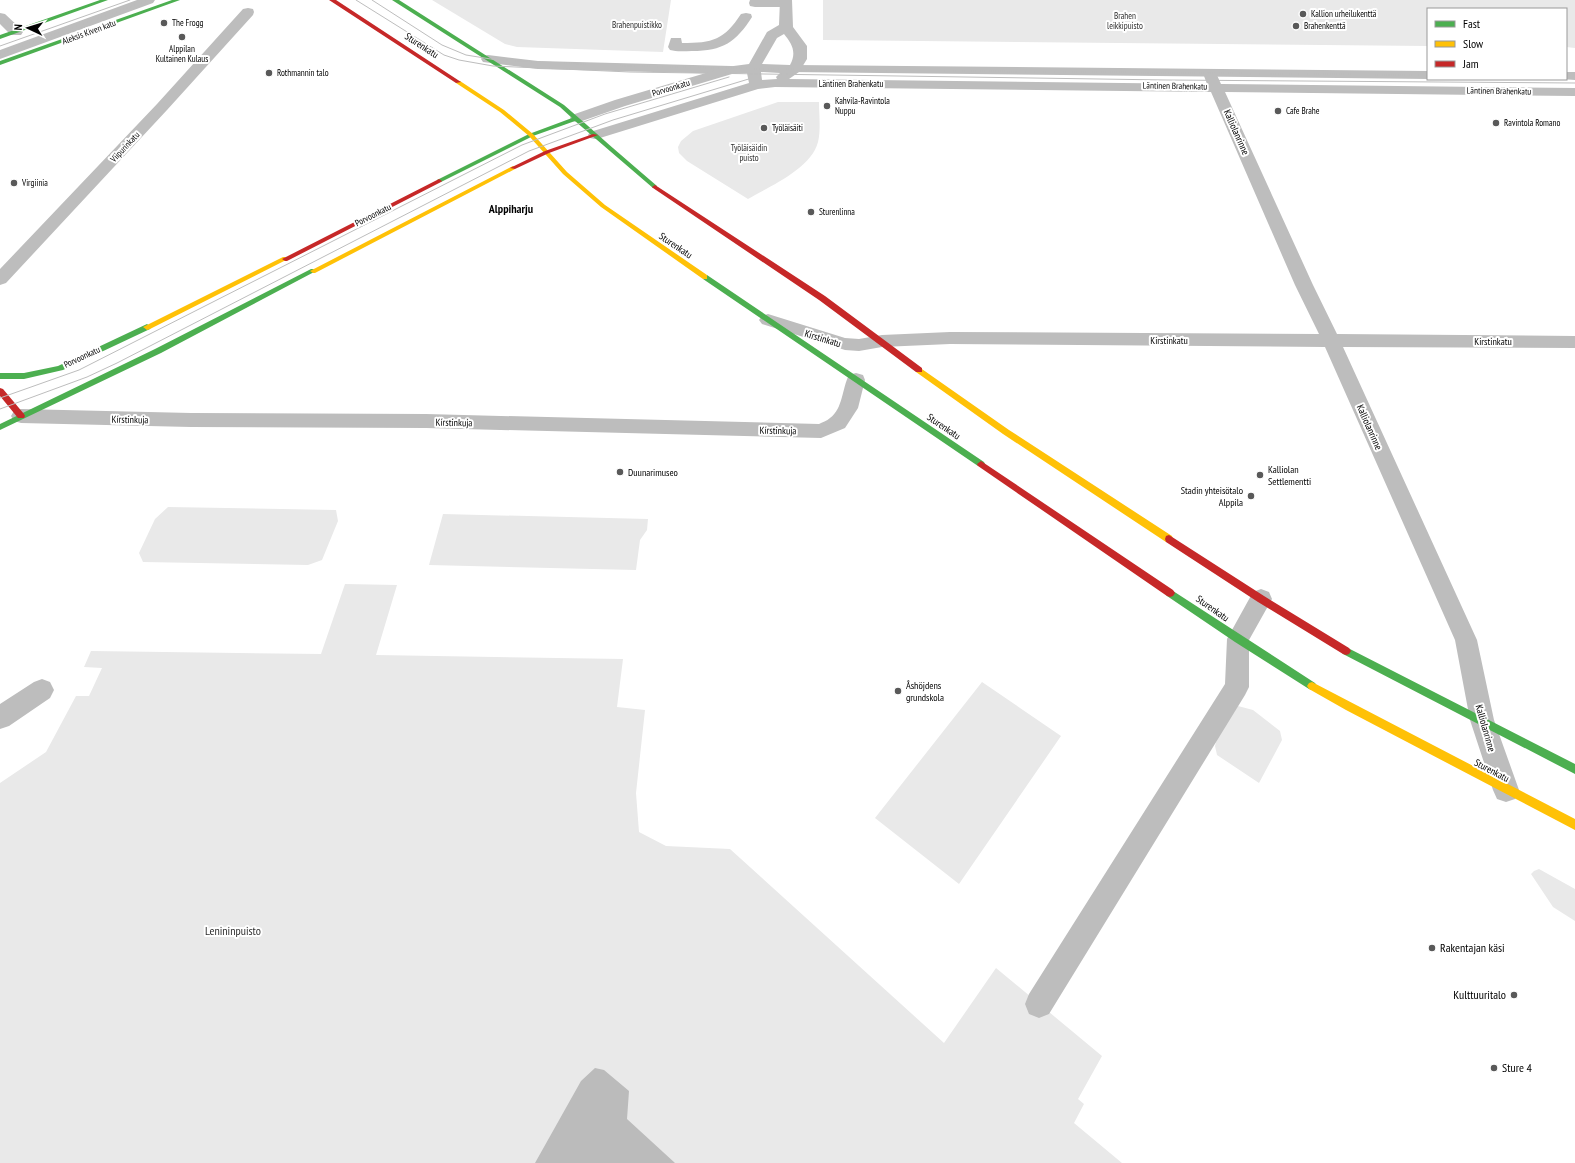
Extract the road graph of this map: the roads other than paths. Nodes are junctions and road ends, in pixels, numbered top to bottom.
1 (105, 0) edge
2 (130, 0) edge
3 (149, 0) edge
4 (177, 0) edge
5 (332, 0) edge
6 (395, 0) edge
7 (786, 1) edge
8 (755, 3) dead end
9 (248, 12) dead end
10 (0, 17) edge
11 (746, 17) dead end
12 (786, 27) junction
13 (16, 32) junction
14 (0, 37) edge
15 (676, 41) dead end
16 (0, 46) edge
17 (0, 55) edge
18 (488, 59) junction
19 (0, 63) edge
20 (754, 68) junction
21 (794, 69) junction
22 (731, 70) junction
23 (1209, 73) junction
24 (1427, 75) edge
25 (776, 83) junction
26 (756, 85) junction
27 (1216, 87) junction
28 (1575, 92) edge
29 (577, 118) junction
30 (531, 135) junction
31 (595, 135) junction
32 (547, 152) junction
33 (0, 279) edge
34 (768, 320) junction
35 (1330, 340) junction
36 (882, 341) junction
37 (1575, 342) edge
38 (0, 376) edge
39 (856, 380) junction
40 (0, 391) edge
41 (21, 416) junction
42 (0, 427) edge
43 (1261, 599) junction
44 (1238, 639) junction
45 (42, 690) dead end
46 (0, 718) edge
47 (1482, 720) junction
48 (1575, 769) edge
49 (1506, 790) junction
50 (1575, 826) edge
51 (1039, 1004) dead end

1 - 13 main road
2 - 16 street
3 - 17 street
4 - 19 main road, Aleksis Kiven katu
5 - 30 main road, Sturenkatu
6 - 18 main road
7 - 8 street
7 - 12 street
9 - 33 street, Viipurinkatu
10 - 13 street
11 - 15 street
12 - 20 street
12 - 21 street
13 - 14 main road
18 - 22 street
18 - 29 main road
20 - 21 street, Porvoonkatu
20 - 22 street, Porvoonkatu
20 - 26 street
21 - 23 street, Porvoonkatu
21 - 25 street
22 - 29 street, Porvoonkatu
23 - 24 street, Porvoonkatu
23 - 27 street, Kalliolanrinne
25 - 26 street
25 - 27 street, Läntinen Brahenkatu
26 - 31 street
27 - 28 street, Läntinen Brahenkatu
27 - 35 street, Kalliolanrinne
29 - 30 main road, Porvoonkatu
29 - 31 main road
30 - 32 main road, Sturenkatu
30 - 38 main road, Porvoonkatu
31 - 32 main road
31 - 36 main road
32 - 34 main road, Sturenkatu
32 - 41 main road
34 - 36 street, Kirstinkatu
34 - 39 main road, Sturenkatu
35 - 36 street, Kirstinkatu
35 - 37 street, Kirstinkatu
35 - 47 street, Kalliolanrinne
36 - 43 main road
39 - 41 street, Kirstinkuja
39 - 44 main road, Sturenkatu
40 - 41 main road
41 - 42 main road
43 - 44 street
43 - 47 main road
44 - 49 main road, Sturenkatu
44 - 51 street
45 - 46 street
47 - 48 main road
47 - 49 street, Kalliolanrinne
49 - 50 main road, Sturenkatu

